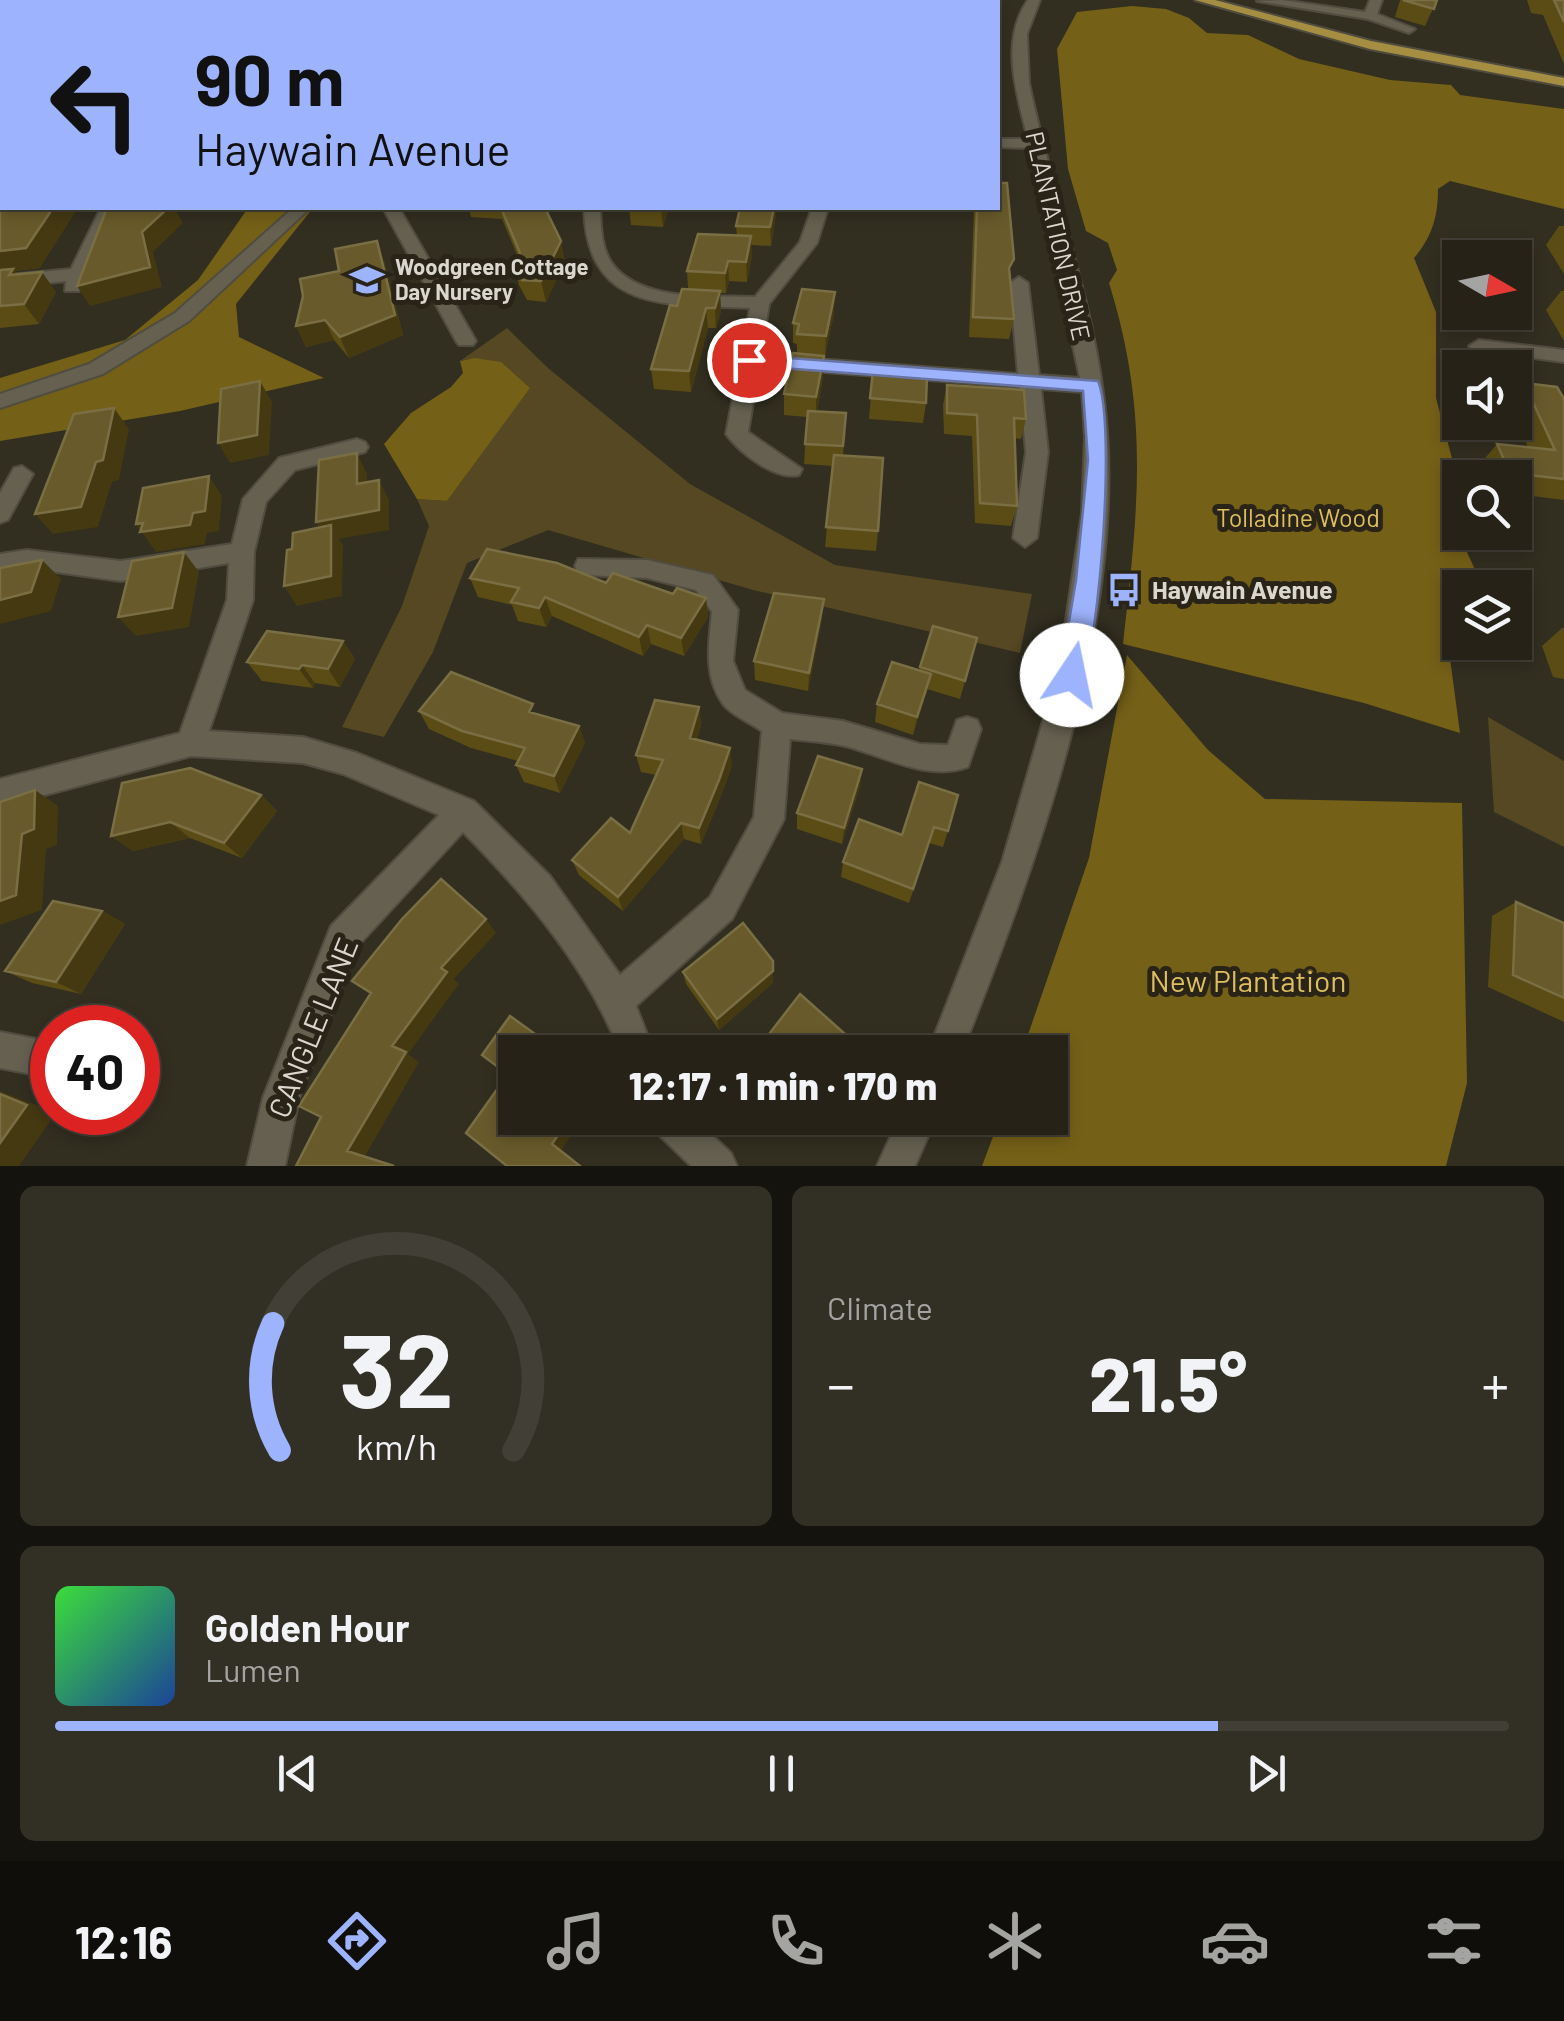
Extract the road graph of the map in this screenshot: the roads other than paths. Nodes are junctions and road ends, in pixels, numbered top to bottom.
1 (1034, 0) edge
2 (1201, 0) edge
3 (1376, 0) edge
4 (1262, 1) edge
5 (1370, 16) junction
6 (1409, 29) dead end
7 (1564, 82) edge
8 (1000, 143) edge
9 (1037, 144) junction
10 (108, 210) edge
11 (300, 210) edge
12 (392, 210) edge
13 (592, 210) edge
14 (819, 210) edge
15 (0, 282) edge
16 (1019, 282) dead end
17 (760, 303) junction
18 (466, 341) dead end
19 (1479, 346) dead end
20 (1564, 356) edge
21 (749, 360) junction
22 (1031, 381) junction
23 (1092, 386) junction
24 (0, 401) edge
25 (357, 447) dead end
26 (791, 470) dead end
27 (22, 474) dead end
28 (0, 514) edge
29 (1025, 538) dead end
30 (242, 552) junction
31 (0, 564) edge
32 (587, 566) dead end
33 (776, 725) junction
34 (967, 730) dead end
35 (192, 743) junction
36 (0, 793) edge
37 (463, 811) junction
38 (617, 1000) junction
39 (631, 1035) edge
40 (951, 1035) edge
41 (0, 1050) edge
42 (30, 1056) edge
43 (686, 1135) edge
44 (910, 1135) edge
45 (266, 1166) edge
46 (718, 1166) edge
47 (896, 1166) edge

1 - 9 street, PLANTATION DRIVE
2 - 7 main road
3 - 5 street
4 - 5 street
5 - 6 street
8 - 9 street
9 - 23 street, PLANTATION DRIVE
10 - 15 street
11 - 24 street
12 - 18 street
13 - 17 street
14 - 17 street
16 - 22 street
17 - 21 street
19 - 20 street
21 - 22 street
21 - 26 street
22 - 23 street
22 - 29 street
23 - 40 street, PLANTATION DRIVE
25 - 30 street
27 - 28 street
30 - 31 street
30 - 35 street
32 - 33 street
33 - 34 street
33 - 38 street
35 - 36 street
35 - 37 street
37 - 38 street
37 - 45 street, CANGLE LANE
38 - 39 street
41 - 42 street
43 - 46 street
44 - 47 street

